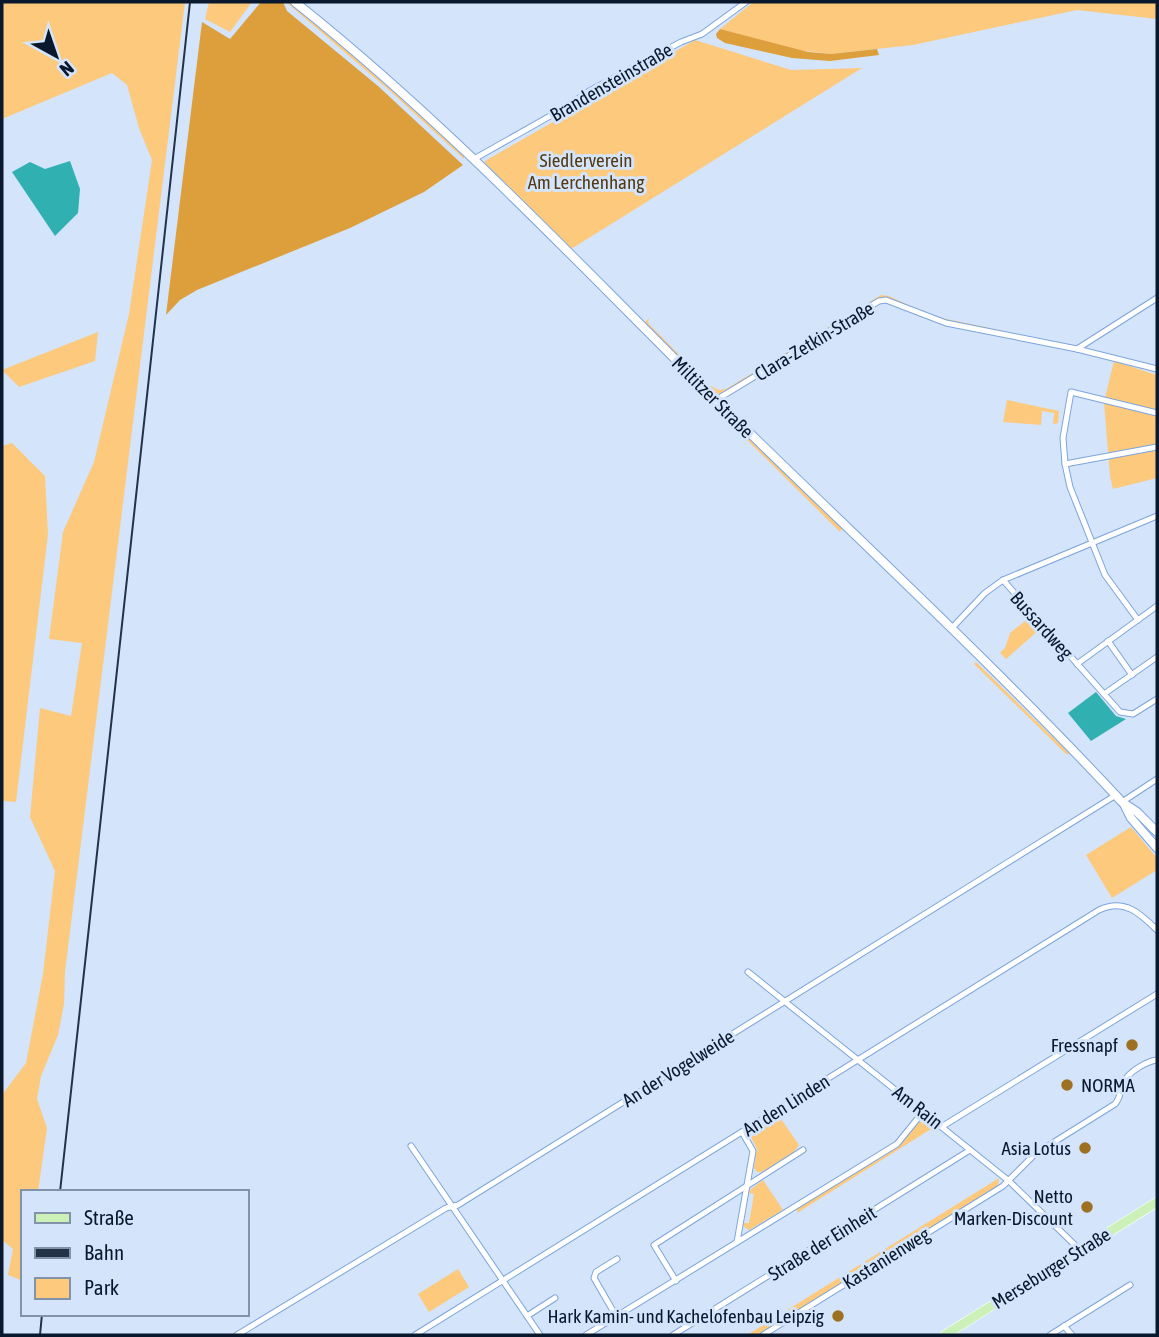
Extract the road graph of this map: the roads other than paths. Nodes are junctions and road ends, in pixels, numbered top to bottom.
1 (295, 2) edge
2 (746, 2) edge
3 (474, 159) junction
4 (1157, 298) edge
5 (1077, 349) junction
6 (1157, 369) edge
7 (716, 400) junction
8 (1157, 413) edge
9 (1157, 447) edge
10 (1065, 464) junction
11 (1157, 516) edge
12 (1093, 543) junction
13 (1003, 580) junction
14 (1157, 606) edge
15 (1138, 620) junction
16 (951, 629) junction
17 (1108, 641) junction
18 (1157, 657) edge
19 (1077, 664) junction
20 (1132, 675) junction
21 (1104, 694) junction
22 (1157, 699) edge
23 (1157, 779) edge
24 (1119, 798) junction
25 (1157, 832) edge
26 (1157, 848) edge
27 (1157, 930) edge
28 (748, 972) dead end
29 (1157, 994) edge
30 (785, 1001) junction
31 (858, 1060) junction
32 (1157, 1060) edge
33 (923, 1112) junction
34 (943, 1126) junction
35 (742, 1132) junction
36 (411, 1146) dead end
37 (803, 1150) dead end
38 (970, 1150) junction
39 (1009, 1181) junction
40 (747, 1186) junction
41 (1157, 1202) edge
42 (453, 1206) junction
43 (737, 1242) junction
44 (1080, 1250) junction
45 (617, 1259) dead end
46 (503, 1281) junction
47 (676, 1281) junction
48 (1130, 1285) dead end
49 (555, 1298) dead end
50 (527, 1316) junction
51 (616, 1316) junction
52 (1064, 1326) junction
53 (240, 1334) edge
54 (951, 1334) edge
55 (415, 1335) edge
56 (540, 1335) edge
57 (586, 1335) edge
58 (673, 1335) edge
59 (763, 1335) edge
60 (1050, 1335) edge
61 (1072, 1335) edge

1 - 3 street, Miltitzer Straße
2 - 3 street, Brandensteinstraße
3 - 7 street, Miltitzer Straße
4 - 5 street
5 - 6 street, Clara-Zetkin-Straße
5 - 7 street, Clara-Zetkin-Straße
7 - 16 street, Miltitzer Straße
8 - 10 street
9 - 10 street
10 - 12 street
11 - 12 street
12 - 13 street
12 - 15 street
13 - 16 street, Bussardweg
13 - 19 street, Bussardweg
14 - 15 street
15 - 17 street
16 - 24 street, Miltitzer Straße
17 - 19 street
17 - 20 street
18 - 20 street
19 - 21 street, Bussardweg
20 - 21 street
21 - 22 street, Bussardweg
23 - 24 street, An der Vogelweide
24 - 25 street, Miltitzer Straße
24 - 26 street, Miltitzer Straße
24 - 30 street, An der Vogelweide
27 - 31 street, An den Linden
28 - 30 street, Am Rain
29 - 34 street
30 - 31 street, Am Rain
30 - 42 street, An der Vogelweide
31 - 33 street, Am Rain
31 - 35 street, An den Linden
32 - 39 street, Kastanienweg
33 - 34 street, Am Rain
33 - 43 street
34 - 38 street, Am Rain
35 - 40 street
35 - 46 street, An den Linden
36 - 42 street
37 - 40 street
38 - 39 street, Am Rain
38 - 58 street, Straße der Einheit
39 - 44 street, Am Rain
39 - 59 street, Kastanienweg
40 - 43 street
40 - 47 street
41 - 44 main road, Merseburger Straße
42 - 46 street
42 - 53 street, An der Vogelweide
43 - 47 street
44 - 54 main road, Merseburger Straße
45 - 51 street
46 - 50 street
46 - 55 street, An den Linden
47 - 51 street
48 - 52 street
49 - 50 street
50 - 56 street
51 - 57 street
52 - 60 street
52 - 61 street

